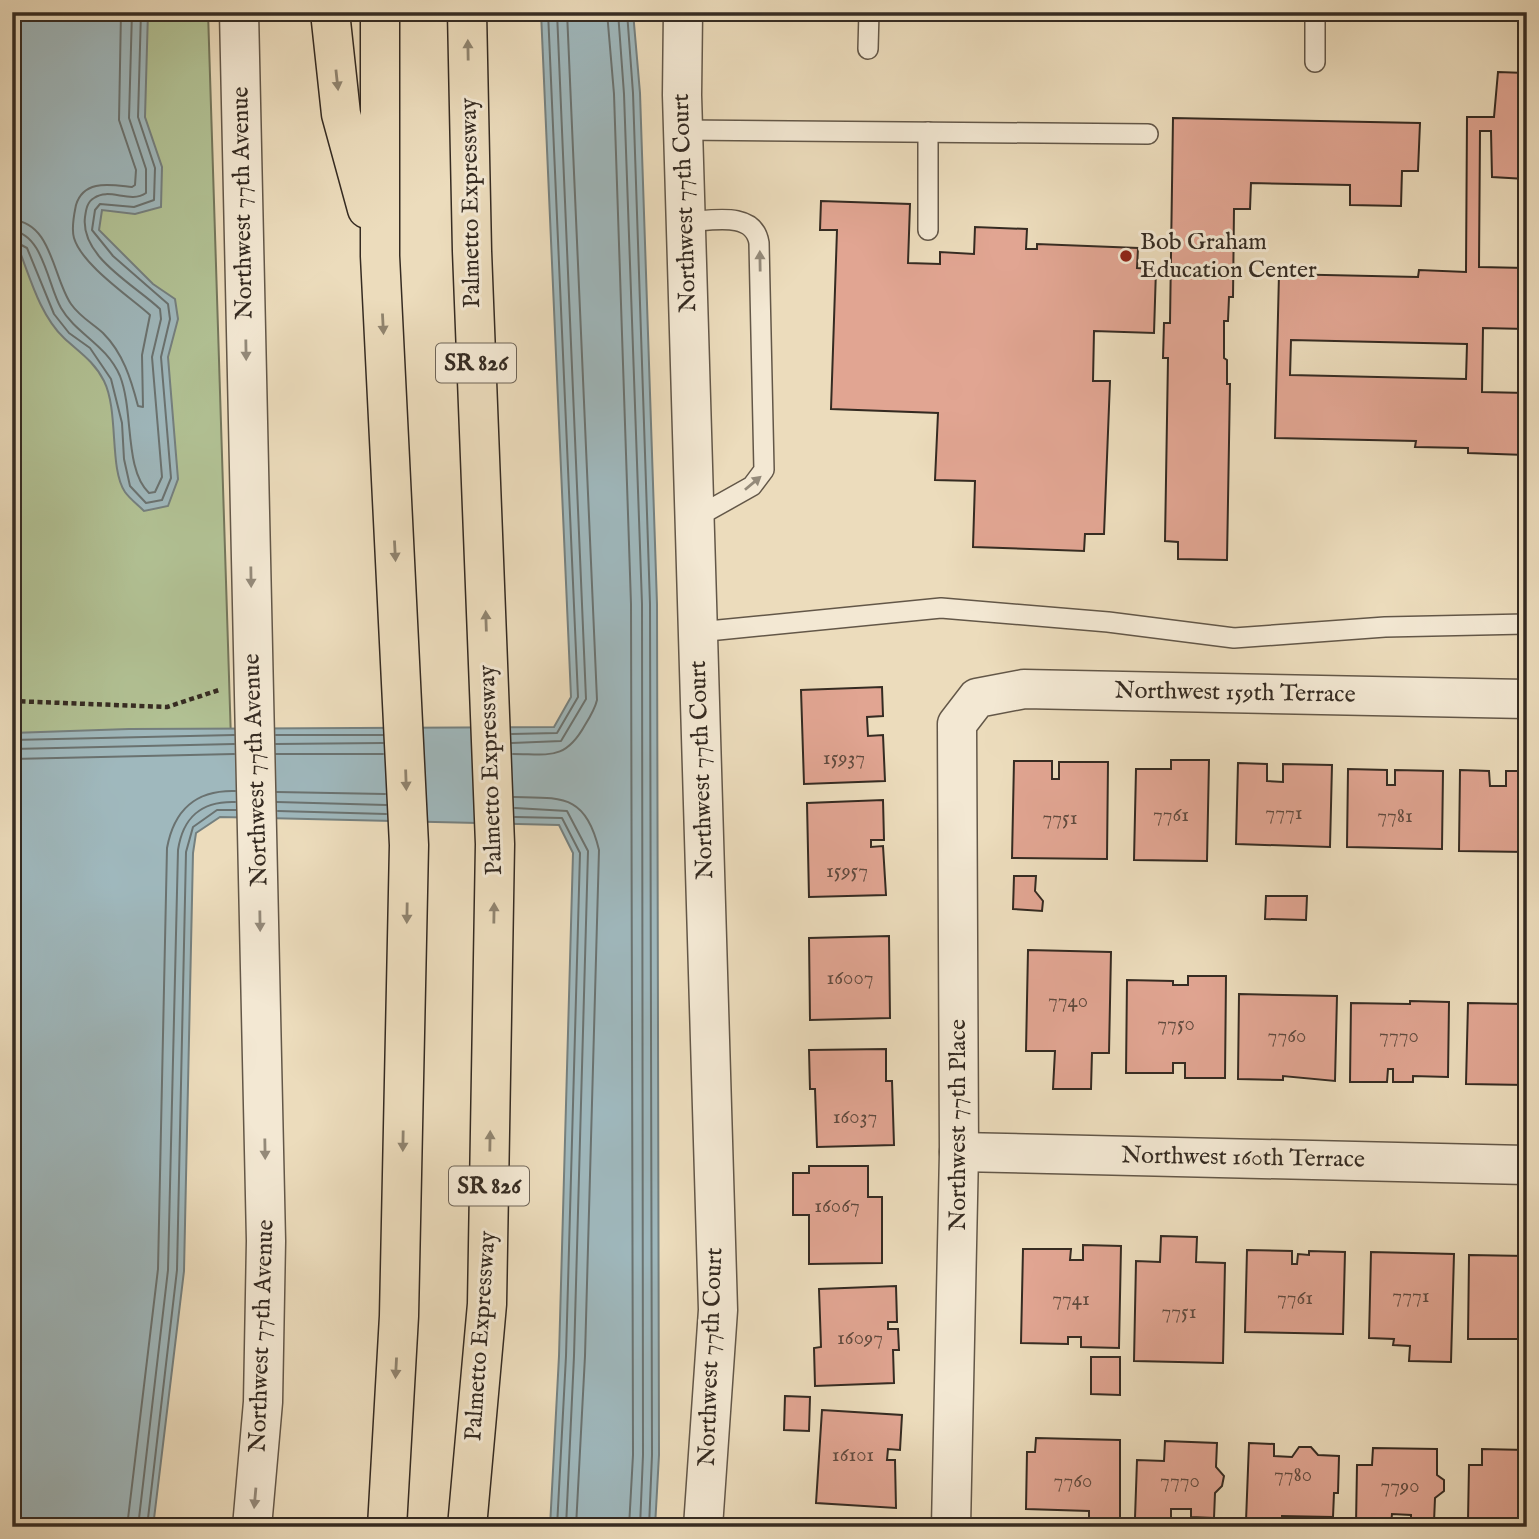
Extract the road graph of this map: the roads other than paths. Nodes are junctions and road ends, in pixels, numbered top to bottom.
1 (239, 12) edge
2 (330, 12) edge
3 (380, 12) edge
4 (467, 12) edge
5 (683, 12) edge
6 (869, 12) edge
7 (1315, 12) edge
8 (868, 49) dead end
9 (1315, 62) dead end
10 (683, 131) junction
11 (928, 132) junction
12 (1148, 134) dead end
13 (686, 222) junction
14 (928, 230) dead end
15 (380, 256) junction
16 (695, 518) junction
17 (1527, 624) edge
18 (698, 632) junction
19 (1527, 699) edge
20 (957, 724) joint
21 (959, 1152) junction
22 (1527, 1165) edge
23 (252, 1527) edge
24 (387, 1527) edge
25 (467, 1527) edge
26 (703, 1527) edge
27 (951, 1527) edge

1 -> 23 street, Northwest 77th Avenue
2 -> 15 highway
3 - 15 highway
25 -> 4 highway, Palmetto Expressway / SR 826
5 - 10 street, Northwest 77th Court
6 - 8 lane
7 - 9 lane
10 - 11 lane
10 - 13 street, Northwest 77th Court
11 - 12 lane
11 - 14 lane
13 - 16 street, Northwest 77th Court
16 -> 13 lane
15 -> 24 highway
16 - 18 street, Northwest 77th Court
17 - 18 lane
18 - 26 street, Northwest 77th Court
19 - 20 street, Northwest 159th Terrace
20 - 21 street, Northwest 77th Place
21 - 22 street, Northwest 160th Terrace
21 - 27 street, Northwest 77th Place

